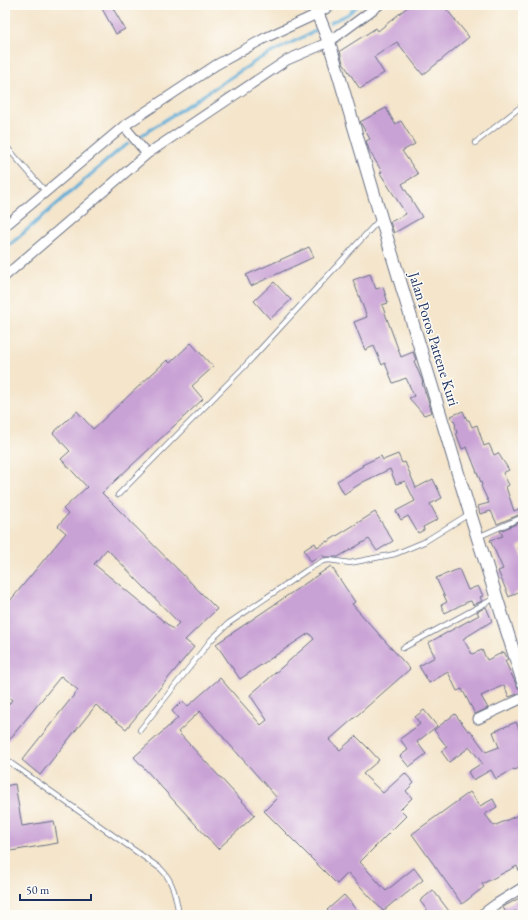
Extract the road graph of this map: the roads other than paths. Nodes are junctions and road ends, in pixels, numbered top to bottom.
1 (332, 5) edge
2 (379, 5) edge
3 (316, 9) edge
4 (330, 42) junction
5 (523, 105) edge
6 (124, 126) junction
7 (475, 143) dead end
8 (5, 145) edge
9 (147, 154) junction
10 (46, 192) junction
11 (381, 218) junction
12 (5, 226) edge
13 (5, 276) edge
14 (118, 495) dead end
15 (470, 513) junction
16 (523, 517) edge
17 (478, 536) junction
18 (496, 598) junction
19 (403, 648) dead end
20 (523, 682) edge
21 (523, 698) edge
22 (478, 719) dead end
23 (140, 730) dead end
24 (5, 759) edge
25 (523, 887) edge
26 (179, 915) edge
27 (481, 915) edge

1 - 3 street
2 - 4 street
3 - 4 street, Jalan Poros Pattene Kuri
3 - 6 street
4 - 9 street
4 - 11 street, Jalan Poros Pattene Kuri
5 - 7 lane
6 - 9 street
6 - 10 street
8 - 10 lane
9 - 13 street
10 - 12 street
11 - 14 lane
11 - 15 street, Jalan Poros Pattene Kuri
15 - 17 street, Jalan Poros Pattene Kuri
15 - 23 lane
16 - 17 lane
17 - 18 street, Jalan Poros Pattene Kuri
18 - 19 lane
18 - 20 street, Jalan Poros Pattene Kuri
21 - 22 street
24 - 26 lane
25 - 27 street

